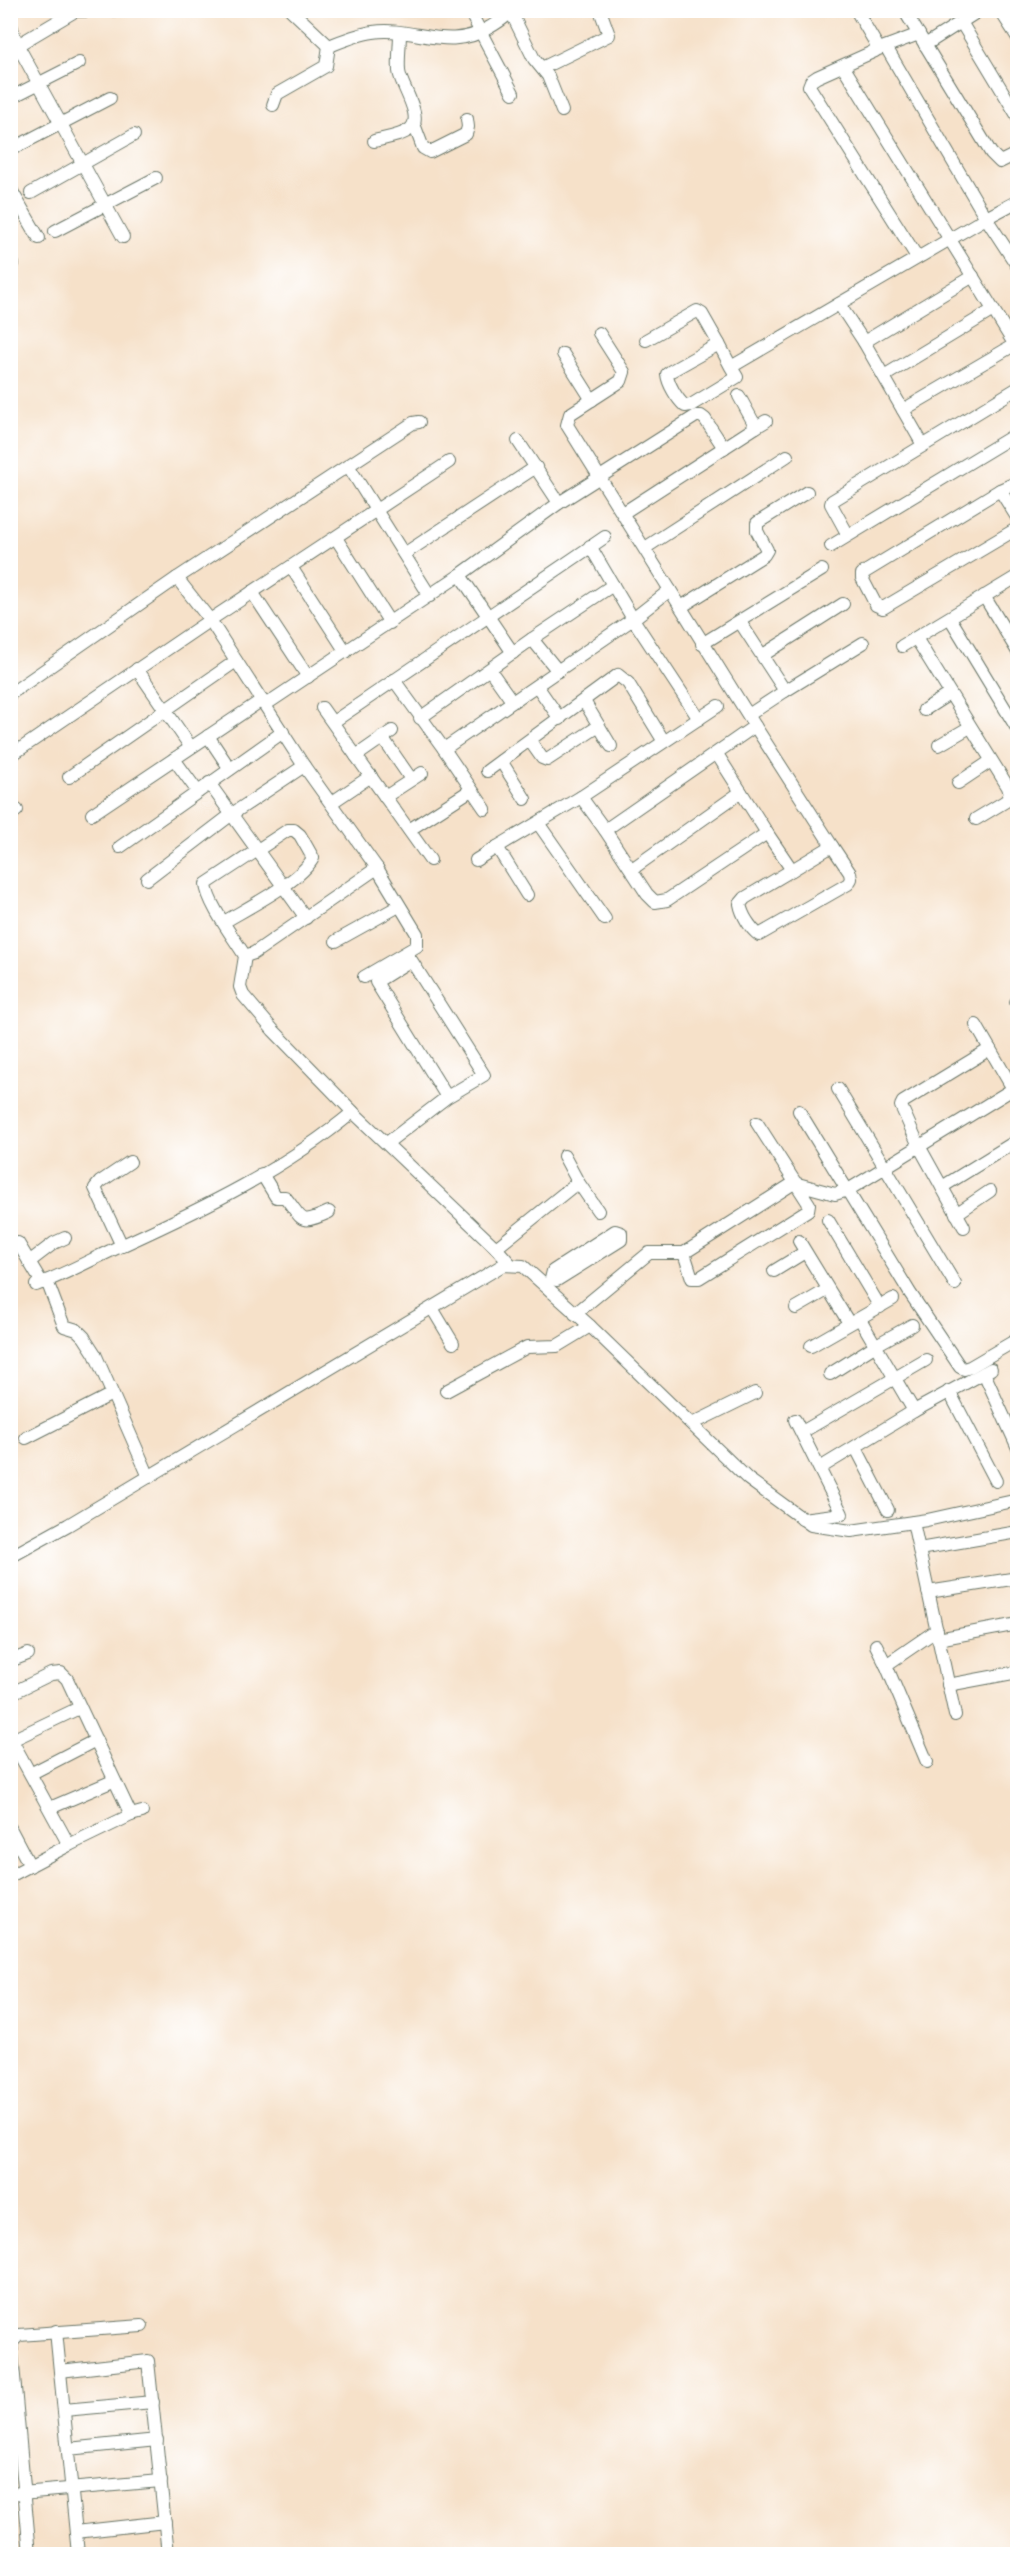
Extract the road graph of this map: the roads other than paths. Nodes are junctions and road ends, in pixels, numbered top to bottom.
1 (123, 10) edge
2 (291, 10) edge
3 (469, 10) edge
4 (600, 10) edge
5 (856, 10) edge
6 (904, 10) edge
7 (980, 10) edge
8 (1000, 10) edge
9 (511, 11) edge
10 (10, 22) edge
11 (961, 22) junction
12 (482, 32) junction
13 (400, 33) junction
14 (1017, 38) edge
15 (922, 39) junction
16 (13, 46) edge
17 (329, 46) junction
18 (881, 49) junction
19 (79, 63) dead end
20 (843, 66) junction
21 (542, 68) junction
22 (38, 83) junction
23 (513, 93) dead end
24 (10, 98) edge
25 (110, 98) dead end
26 (273, 105) dead end
27 (562, 111) dead end
28 (1017, 117) edge
29 (467, 119) dead end
30 (61, 123) junction
31 (414, 124) junction
32 (135, 135) dead end
33 (374, 141) dead end
34 (10, 150) edge
35 (1017, 153) edge
36 (82, 164) junction
37 (156, 178) dead end
38 (10, 188) edge
39 (31, 193) dead end
40 (1017, 201) edge
41 (104, 205) junction
42 (986, 218) junction
43 (55, 231) dead end
44 (123, 237) dead end
45 (39, 238) dead end
46 (950, 239) junction
47 (916, 257) junction
48 (1017, 267) edge
49 (973, 276) junction
50 (839, 304) junction
51 (993, 310) junction
52 (599, 333) dead end
53 (646, 340) dead end
54 (864, 342) junction
55 (719, 344) junction
56 (1016, 348) edge
57 (563, 354) dead end
58 (731, 367) junction
59 (884, 376) junction
60 (1017, 388) edge
61 (739, 396) dead end
62 (592, 400) junction
63 (903, 410) junction
64 (419, 423) dead end
65 (1017, 433) edge
66 (518, 441) dead end
67 (923, 445) junction
68 (724, 448) junction
69 (787, 456) dead end
70 (449, 462) dead end
71 (349, 467) junction
72 (536, 467) junction
73 (600, 478) junction
74 (1017, 482) edge
75 (1000, 490) junction
76 (807, 492) dead end
77 (558, 503) junction
78 (377, 510) junction
79 (623, 513) junction
80 (1017, 519) edge
81 (1017, 528) edge
82 (849, 534) junction
83 (605, 537) dead end
84 (336, 538) junction
85 (590, 546) junction
86 (831, 546) dead end
87 (645, 548) junction
88 (404, 554) junction
89 (291, 567) junction
90 (822, 570) dead end
91 (460, 575) junction
92 (1017, 577) edge
93 (177, 578) junction
94 (613, 585) junction
95 (670, 590) junction
96 (252, 592) junction
97 (430, 596) junction
98 (984, 596) junction
99 (843, 604) dead end
100 (681, 607) junction
101 (488, 616) junction
102 (950, 618) junction
103 (633, 619) junction
104 (210, 620) junction
105 (740, 622) junction
106 (390, 623) junction
107 (916, 638) junction
108 (532, 639) junction
109 (863, 643) dead end
110 (702, 644) junction
111 (902, 646) dead end
112 (346, 652) junction
113 (1017, 652) edge
114 (513, 653) junction
115 (763, 655) junction
116 (236, 661) junction
117 (137, 669) junction
118 (490, 670) junction
119 (558, 671) junction
120 (308, 677) junction
121 (394, 680) junction
122 (537, 686) junction
123 (785, 691) junction
124 (10, 694) edge
125 (949, 694) junction
126 (512, 701) junction
127 (584, 701) junction
128 (264, 703) junction
129 (718, 706) dead end
130 (322, 708) dead end
131 (924, 710) dead end
132 (166, 711) junction
133 (420, 718) junction
134 (560, 719) junction
135 (699, 719) junction
136 (753, 720) junction
137 (333, 722) junction
138 (599, 726) junction
139 (970, 727) junction
140 (1017, 730) edge
141 (283, 732) junction
142 (208, 736) junction
143 (663, 740) junction
144 (530, 741) junction
145 (190, 746) junction
146 (611, 746) dead end
147 (939, 746) dead end
148 (12, 750) edge
149 (444, 750) junction
150 (717, 754) junction
151 (356, 756) junction
152 (174, 759) junction
153 (501, 761) junction
154 (991, 761) junction
155 (304, 765) junction
156 (230, 769) junction
157 (487, 771) dead end
158 (371, 776) junction
159 (69, 777) dead end
160 (210, 783) junction
161 (958, 783) dead end
162 (471, 790) junction
163 (198, 792) junction
164 (741, 792) junction
165 (385, 797) junction
166 (581, 797) junction
167 (525, 799) dead end
168 (331, 803) junction
169 (485, 809) dead end
170 (92, 814) dead end
171 (232, 814) junction
172 (976, 819) dead end
173 (538, 823) junction
174 (410, 830) junction
175 (605, 830) junction
176 (767, 833) junction
177 (832, 846) junction
178 (120, 848) dead end
179 (497, 848) junction
180 (258, 849) junction
181 (430, 860) dead end
182 (476, 860) dead end
183 (377, 868) junction
184 (632, 869) junction
185 (792, 870) junction
186 (147, 879) dead end
187 (284, 885) junction
188 (526, 895) dead end
189 (399, 906) junction
190 (306, 918) junction
191 (605, 919) dead end
192 (224, 922) junction
193 (336, 941) dead end
194 (245, 956) junction
195 (364, 977) dead end
196 (976, 1025) dead end
197 (990, 1049) junction
198 (838, 1089) dead end
199 (1015, 1093) edge
200 (447, 1097) junction
201 (799, 1111) dead end
202 (353, 1112) junction
203 (757, 1123) dead end
204 (1017, 1140) edge
205 (387, 1143) junction
206 (919, 1146) junction
207 (564, 1156) dead end
208 (130, 1162) dead end
209 (886, 1167) junction
210 (262, 1174) junction
211 (578, 1182) junction
212 (794, 1183) junction
213 (942, 1187) junction
214 (848, 1190) junction
215 (990, 1191) dead end
216 (598, 1211) dead end
217 (329, 1212) dead end
218 (956, 1214) junction
219 (828, 1220) dead end
220 (964, 1227) dead end
221 (65, 1238) dead end
222 (18, 1243) dead end
223 (122, 1246) junction
224 (496, 1248) junction
225 (684, 1253) junction
226 (29, 1262) junction
227 (511, 1265) junction
228 (774, 1271) dead end
229 (547, 1281) junction
230 (41, 1283) junction
231 (955, 1284) dead end
232 (827, 1290) junction
233 (893, 1299) dead end
234 (880, 1307) junction
235 (432, 1308) junction
236 (796, 1308) dead end
237 (575, 1314) junction
238 (855, 1321) junction
239 (912, 1325) dead end
240 (590, 1326) junction
241 (1017, 1339) edge
242 (453, 1343) dead end
243 (876, 1345) junction
244 (811, 1346) dead end
245 (926, 1360) dead end
246 (830, 1374) dead end
247 (895, 1377) junction
248 (446, 1391) dead end
249 (949, 1391) junction
250 (112, 1394) junction
251 (755, 1394) dead end
252 (914, 1412) junction
253 (795, 1420) dead end
254 (692, 1424) junction
255 (802, 1432) junction
256 (26, 1438) dead end
257 (856, 1448) junction
258 (1017, 1448) edge
259 (820, 1468) junction
260 (149, 1477) junction
261 (996, 1481) dead end
262 (1017, 1500) edge
263 (888, 1510) dead end
264 (802, 1519) junction
265 (913, 1522) junction
266 (1017, 1532) edge
267 (919, 1549) junction
268 (10, 1557) edge
269 (1017, 1578) edge
270 (928, 1592) junction
271 (1017, 1624) edge
272 (937, 1635) junction
273 (876, 1645) dead end
274 (28, 1654) dead end
275 (10, 1661) edge
276 (886, 1665) junction
277 (1017, 1672) edge
278 (948, 1685) junction
279 (10, 1694) edge
280 (79, 1708) junction
281 (955, 1715) dead end
282 (11, 1738) edge
283 (96, 1740) junction
284 (927, 1762) dead end
285 (32, 1773) junction
286 (113, 1781) junction
287 (50, 1808) junction
288 (10, 1828) edge
289 (69, 1845) junction
290 (30, 1866) junction
291 (10, 1876) edge
292 (142, 2326) dead end
293 (56, 2331) junction
294 (60, 2371) junction
295 (153, 2402) junction
296 (64, 2410) junction
297 (157, 2440) junction
298 (68, 2449) junction
299 (161, 2481) junction
300 (72, 2489) junction
301 (26, 2493) junction
302 (10, 2494) edge
303 (165, 2522) junction
304 (76, 2532) junction
305 (30, 2554) edge
306 (78, 2554) edge
307 (168, 2554) edge

1 - 16 street
2 - 17 street
3 - 12 street
4 - 21 street
5 - 18 street
6 - 15 street
7 - 11 street
8 - 14 street
9 - 12 street
9 - 21 street
10 - 16 street
11 - 15 street
11 - 28 street
12 - 13 street
12 - 23 street
13 - 17 street
13 - 31 street
15 - 18 street
15 - 35 street
16 - 22 street
17 - 26 street
18 - 20 street
18 - 42 street
19 - 22 street
20 - 46 street
20 - 47 street
21 - 27 street
22 - 24 street
22 - 30 street
25 - 30 street
29 - 31 street
30 - 34 street
30 - 36 street
31 - 33 street
32 - 36 street
36 - 39 street
36 - 41 street
37 - 41 street
38 - 45 street
40 - 42 street
41 - 43 street
41 - 44 street
42 - 46 street
42 - 48 street
46 - 47 street
46 - 49 street
47 - 50 street
49 - 51 street
49 - 54 street
50 - 54 street
50 - 58 street
51 - 56 street
51 - 59 street
52 - 62 street
53 - 55 street
54 - 59 street
55 - 58 street
55 - 58 street
56 - 63 street
57 - 62 street
59 - 63 street
60 - 67 street
61 - 68 street
62 - 73 street
63 - 67 street
64 - 71 street
65 - 82 street
66 - 72 street
67 - 82 street
68 - 73 street
68 - 79 street
69 - 87 street
70 - 78 street
71 - 78 street
71 - 93 street
72 - 77 street
72 - 88 street
73 - 77 street
73 - 79 street
74 - 75 street
75 - 80 street
75 - 81 street
76 - 100 street
77 - 91 street
78 - 84 street
78 - 88 street
79 - 87 street
82 - 86 street
83 - 85 street
84 - 89 street
84 - 106 street
85 - 94 street
85 - 101 street
87 - 95 street
88 - 97 street
89 - 96 street
89 - 112 street
90 - 105 street
91 - 97 street
91 - 101 street
92 - 98 street
93 - 104 street
93 - 124 street
94 - 103 street
94 - 108 street
95 - 100 street
95 - 103 street
96 - 104 street
96 - 120 street
97 - 106 street
98 - 102 street
98 - 113 street
99 - 115 street
100 - 110 street
101 - 114 street
101 - 121 street
102 - 107 street
102 - 140 street
103 - 119 street
103 - 135 street
104 - 116 street
104 - 117 street
105 - 110 street
105 - 115 street
106 - 112 street
107 - 111 street
107 - 125 street
108 - 114 street
108 - 119 street
109 - 123 street
110 - 136 street
112 - 120 street
114 - 118 street
115 - 123 street
116 - 128 street
116 - 132 street
117 - 132 street
117 - 148 street
118 - 126 street
118 - 133 street
119 - 122 street
120 - 128 street
121 - 133 street
121 - 137 street
122 - 126 street
122 - 134 street
123 - 136 street
125 - 131 street
125 - 139 street
126 - 149 street
127 - 134 street
127 - 138 street
127 - 143 street
128 - 141 street
128 - 142 street
129 - 135 street
130 - 137 street
132 - 145 street
132 - 159 street
133 - 149 street
134 - 144 street
135 - 143 street
136 - 150 street
136 - 177 street
137 - 151 street
138 - 144 street
138 - 146 street
139 - 147 street
139 - 154 street
141 - 155 street
141 - 156 street
142 - 145 street
142 - 156 street
143 - 166 street
144 - 153 street
145 - 152 street
149 - 162 street
150 - 164 street
150 - 175 street
151 - 158 street
151 - 165 street
152 - 163 street
152 - 170 street
153 - 157 street
153 - 167 street
154 - 161 street
154 - 172 street
155 - 168 street
155 - 171 street
156 - 160 street
158 - 165 street
158 - 168 street
160 - 163 street
160 - 171 street
162 - 169 street
162 - 174 street
163 - 178 street
164 - 176 street
164 - 184 street
165 - 174 street
166 - 173 street
166 - 175 street
168 - 183 street
171 - 180 street
171 - 186 street
173 - 179 street
173 - 191 street
174 - 181 street
175 - 184 street
176 - 184 street
176 - 185 street
177 - 185 street
177 - 185 street
179 - 182 street
179 - 188 street
180 - 187 street
180 - 187 street
180 - 192 street
183 - 189 street
183 - 190 street
187 - 190 street
187 - 192 street
189 - 193 street
189 - 195 street
190 - 194 street
192 - 194 street
194 - 202 street
196 - 197 street
197 - 199 street
197 - 206 street
198 - 209 street
199 - 206 street
200 - 200 street
200 - 205 street
201 - 214 street
202 - 205 street
202 - 210 street
203 - 212 street
204 - 213 street
205 - 224 street
206 - 209 street
206 - 213 street
207 - 211 street
208 - 223 street
209 - 214 street
209 - 231 street
210 - 217 street
210 - 223 street
211 - 216 street
211 - 224 street
212 - 214 street
212 - 225 street
212 - 225 street
213 - 218 street
214 - 241 street
215 - 218 street
218 - 220 street
219 - 234 street
221 - 226 street
222 - 226 street
223 - 230 street
224 - 227 street
225 - 237 street
226 - 230 street
227 - 229 street
227 - 235 street
228 - 232 street
229 - 229 street
229 - 237 street
230 - 250 street
232 - 236 street
232 - 238 street
233 - 234 street
234 - 238 street
235 - 242 street
235 - 260 street
237 - 240 street
238 - 243 street
238 - 244 street
239 - 243 street
240 - 248 street
240 - 254 street
243 - 246 street
243 - 247 street
245 - 247 street
247 - 252 street
247 - 255 street
249 - 252 street
249 - 258 street
249 - 261 street
250 - 256 street
250 - 260 street
251 - 254 street
252 - 257 street
253 - 255 street
254 - 264 street
255 - 259 street
257 - 259 street
257 - 263 street
259 - 264 street
260 - 268 street
262 - 265 street
264 - 265 street
265 - 267 street
266 - 267 street
267 - 270 street
269 - 270 street
270 - 272 street
271 - 272 street
272 - 276 street
272 - 278 street
273 - 276 street
274 - 275 street
276 - 284 street
277 - 278 street
278 - 281 street
279 - 280 street
280 - 282 street
280 - 283 street
282 - 285 street
283 - 285 street
283 - 286 street
285 - 287 street
286 - 287 street
286 - 289 street
287 - 289 street
288 - 290 street
289 - 290 street
290 - 291 street
292 - 293 street
293 - 294 street
293 - 301 street
294 - 295 street
294 - 296 street
295 - 296 street
295 - 297 street
296 - 298 street
297 - 298 street
297 - 299 street
298 - 300 street
299 - 300 street
299 - 303 street
300 - 301 street
300 - 304 street
301 - 302 street
301 - 305 street
303 - 304 street
303 - 307 street
304 - 306 street

